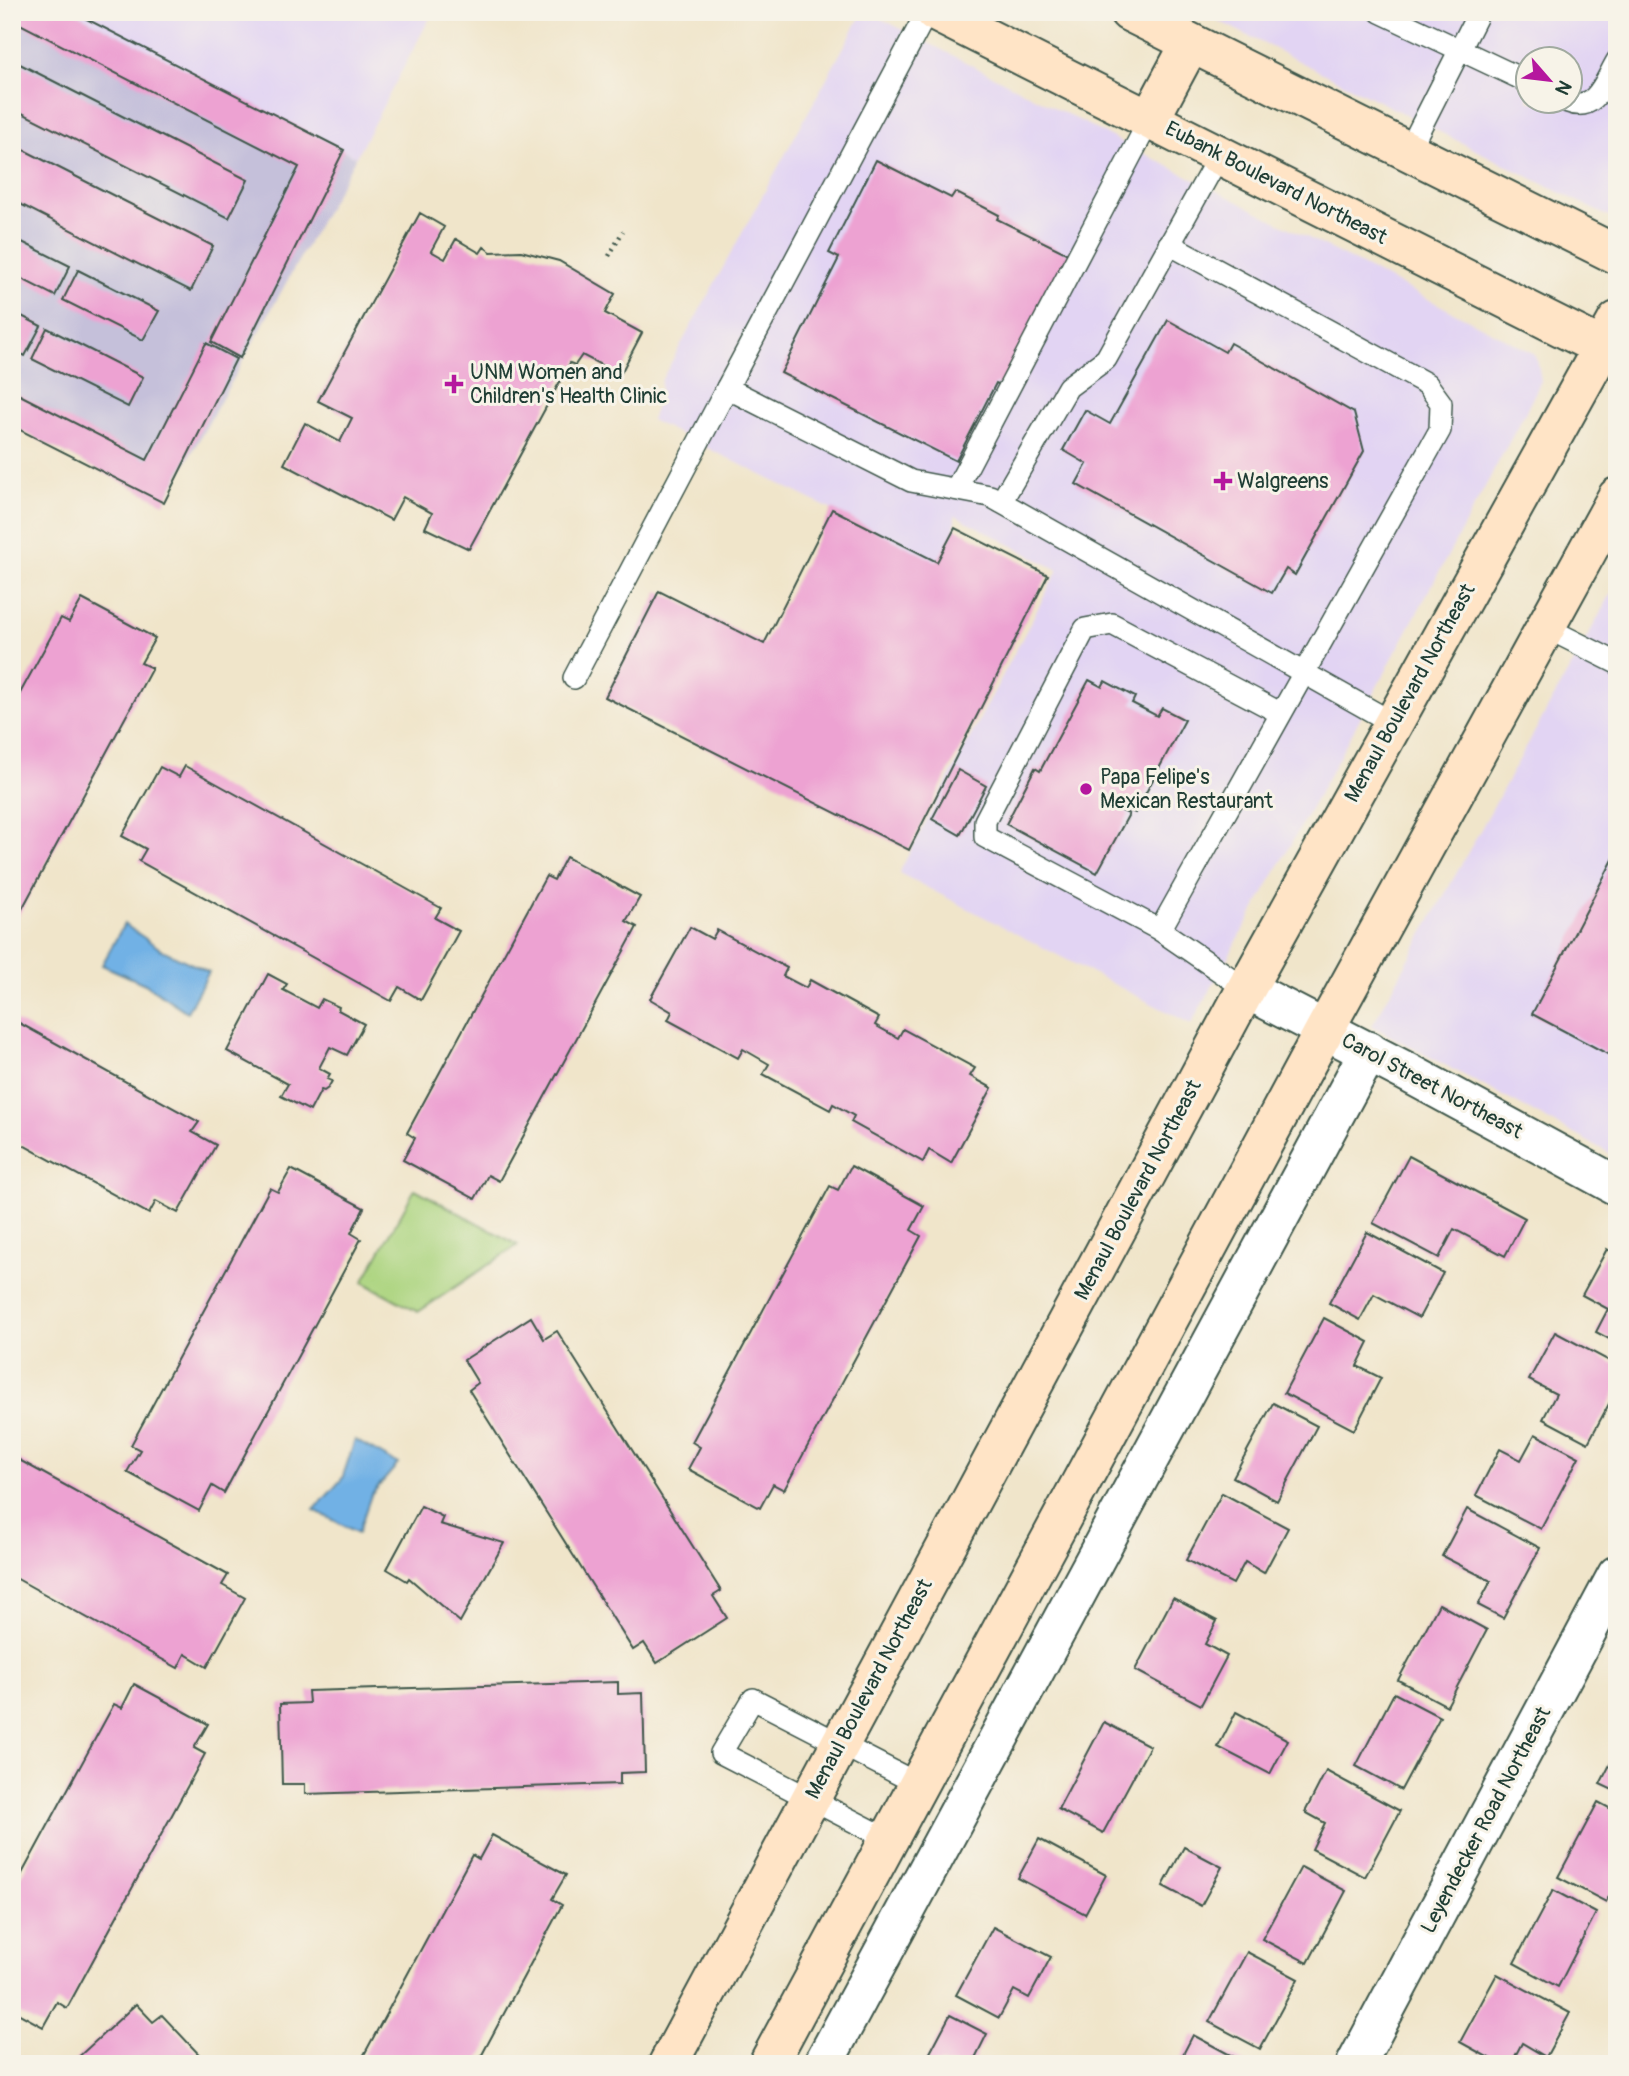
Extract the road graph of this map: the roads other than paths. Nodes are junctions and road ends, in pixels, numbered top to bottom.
1 (927, 12) edge
2 (935, 12) edge
3 (1380, 12) edge
4 (1479, 12) edge
5 (1135, 14) edge
6 (1191, 44) junction
7 (1459, 50) junction
8 (1617, 61) edge
9 (1514, 76) edge
10 (1584, 105) edge
11 (1150, 119) junction
12 (1408, 152) junction
13 (1220, 155) junction
14 (1169, 244) junction
15 (1617, 255) edge
16 (1612, 341) edge
17 (727, 388) junction
18 (956, 489) junction
19 (1617, 496) edge
20 (1000, 502) junction
21 (1547, 628) junction
22 (1617, 663) edge
23 (1303, 673) junction
24 (574, 678) dead end
25 (1280, 713) junction
26 (1393, 723) junction
27 (1160, 930) junction
28 (1246, 989) junction
29 (1325, 1029) junction
30 (1369, 1051) junction
31 (1617, 1186) edge
32 (1617, 1575) edge
33 (840, 1743) junction
34 (918, 1784) junction
35 (811, 1798) junction
36 (888, 1839) junction
37 (668, 2064) edge
38 (768, 2064) edge
39 (823, 2064) edge
40 (1356, 2064) edge

1 - 17 lane
2 - 11 main road, Eubank Boulevard Northeast
3 - 7 lane
4 - 7 lane
5 - 6 main road
6 - 11 main road
6 - 12 main road
7 - 9 lane
7 - 12 lane
8 - 10 lane
11 - 13 main road, Eubank Boulevard Northeast
11 - 18 lane
12 - 15 main road
13 - 14 lane
13 - 16 main road, Eubank Boulevard Northeast
14 - 20 lane
14 - 23 lane
16 - 26 main road, Menaul Boulevard Northeast
17 - 18 lane
17 - 24 lane
18 - 20 lane
19 - 21 main road
20 - 23 lane
21 - 22 lane
21 - 29 main road
23 - 25 lane
23 - 26 lane
25 - 27 lane
25 - 27 lane
26 - 28 main road, Menaul Boulevard Northeast
27 - 28 lane
28 - 29 street, Carol Street Northeast
28 - 33 main road, Menaul Boulevard Northeast
29 - 30 street, Carol Street Northeast
29 - 34 main road
30 - 31 street, Carol Street Northeast
30 - 39 street
32 - 40 street, Leyendecker Road Northeast
33 - 34 lane
33 - 35 main road, Menaul Boulevard Northeast
33 - 35 lane
34 - 36 main road
35 - 36 lane
35 - 37 main road, Menaul Boulevard Northeast
36 - 38 main road

